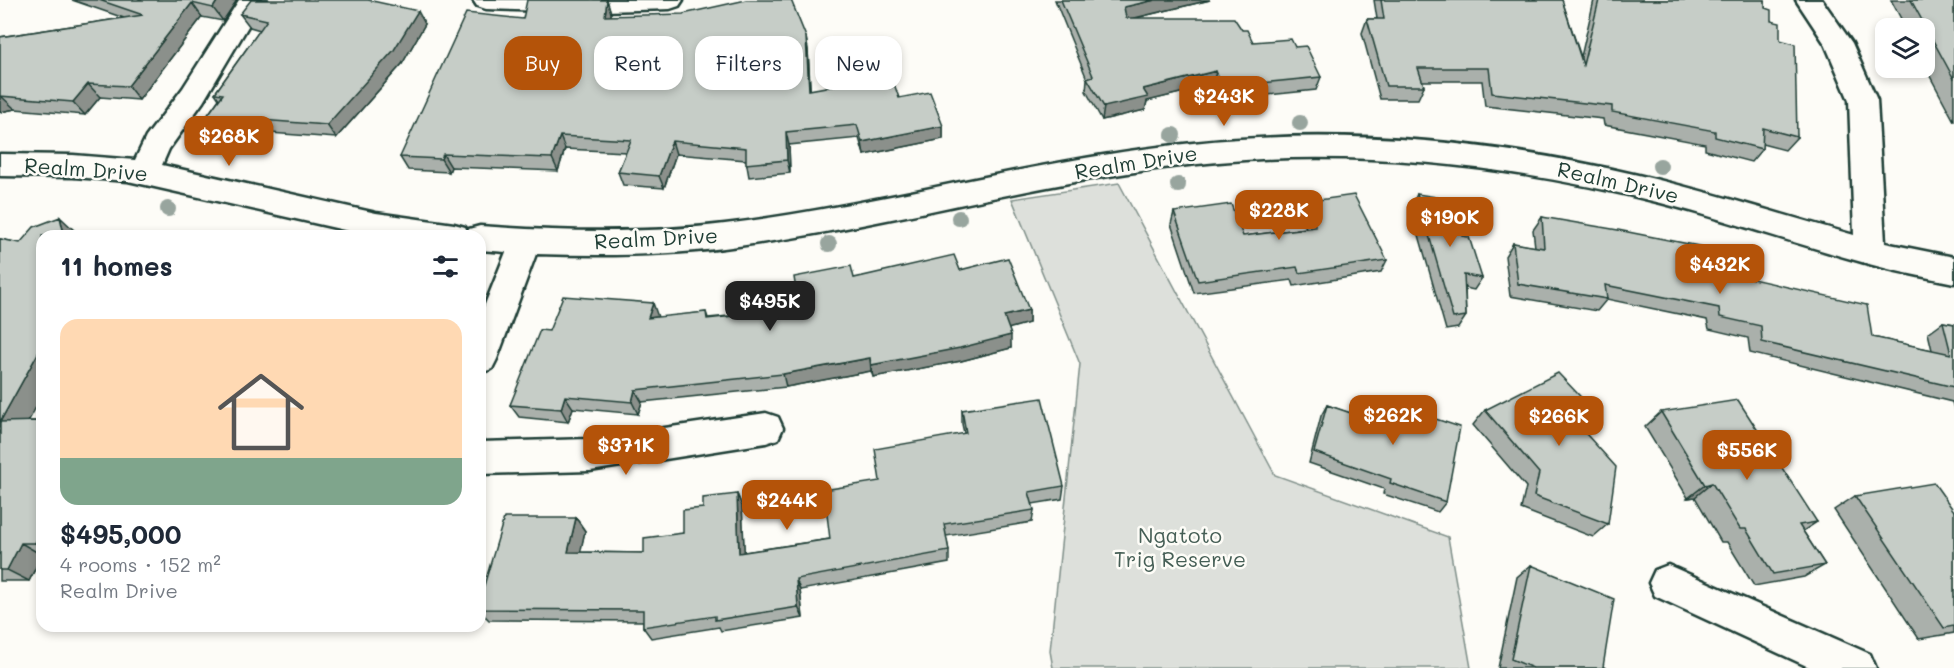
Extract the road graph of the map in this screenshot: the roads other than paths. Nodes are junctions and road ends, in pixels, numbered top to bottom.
1 (254, 0) edge
2 (486, 0) edge
3 (670, 0) edge
4 (1809, 0) edge
5 (0, 165) edge
6 (144, 172) junction
7 (415, 230) edge
8 (486, 239) edge
9 (525, 242) junction
10 (1870, 252) junction
11 (1954, 270) edge
12 (486, 343) edge
13 (766, 428) dead end
14 (486, 458) edge
15 (1668, 582) dead end
16 (1856, 668) edge

1 - 6 street
2 - 3 street
4 - 10 street
5 - 6 street, Realm Drive
6 - 7 street, Realm Drive
8 - 9 street, Realm Drive
9 - 10 street, Realm Drive
9 - 12 street
10 - 11 street, Realm Drive
13 - 14 street
15 - 16 street

